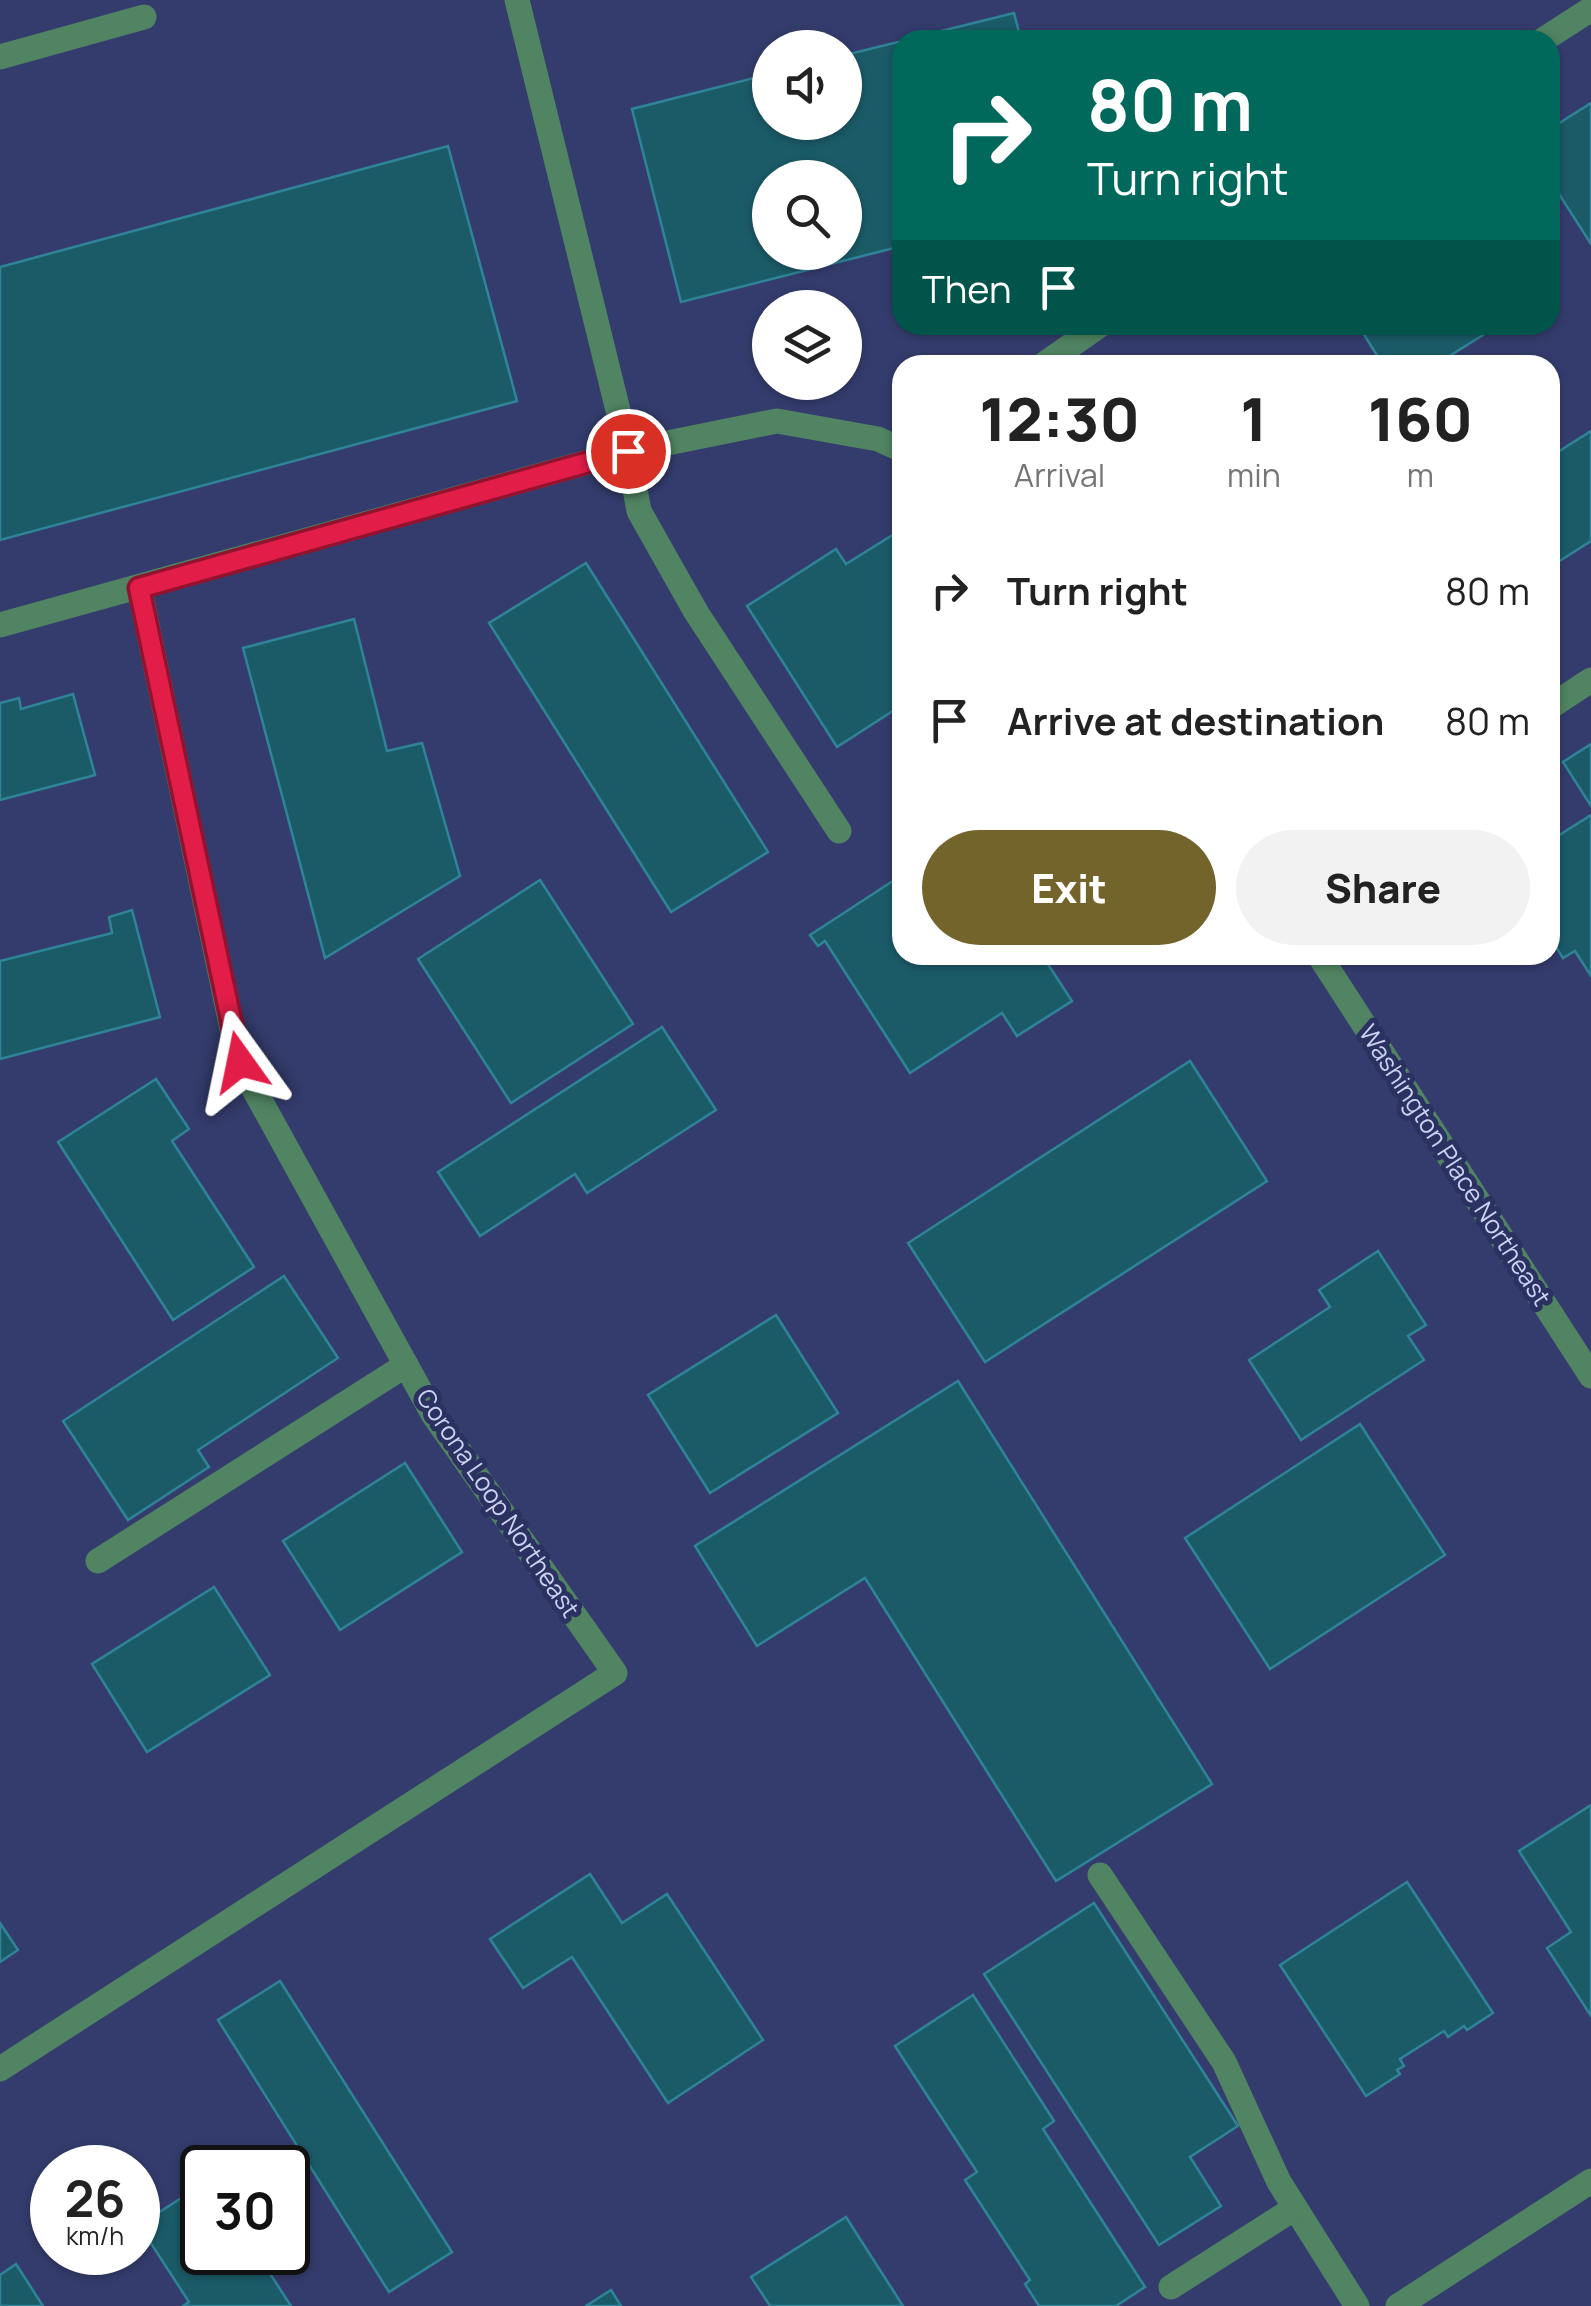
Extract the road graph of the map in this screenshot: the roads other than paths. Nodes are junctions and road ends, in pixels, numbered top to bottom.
1 (516, 0) edge
2 (1591, 9) edge
3 (144, 17) dead end
4 (1558, 30) edge
5 (0, 57) edge
6 (1086, 335) edge
7 (1057, 355) edge
8 (892, 445) edge
9 (628, 451) junction
10 (139, 588) junction
11 (0, 624) edge
12 (1591, 680) edge
13 (1560, 700) edge
14 (839, 830) dead end
15 (1325, 965) edge
16 (406, 1365) junction
17 (1591, 1376) edge
18 (98, 1561) dead end
19 (1100, 1875) dead end
20 (0, 2069) edge
21 (1591, 2181) edge
22 (1295, 2208) junction
23 (1171, 2287) dead end
24 (1357, 2306) edge
25 (1398, 2306) edge

1 - 9 street
2 - 4 street
3 - 5 street
6 - 7 street
8 - 9 street
9 - 10 street
9 - 14 street
10 - 11 street
10 - 16 street, Corona Loop Northeast
12 - 13 street
15 - 17 street, Washington Place Northeast
16 - 18 street
16 - 20 street, Corona Loop Northeast
19 - 22 street
21 - 25 street
22 - 23 street
22 - 24 street

